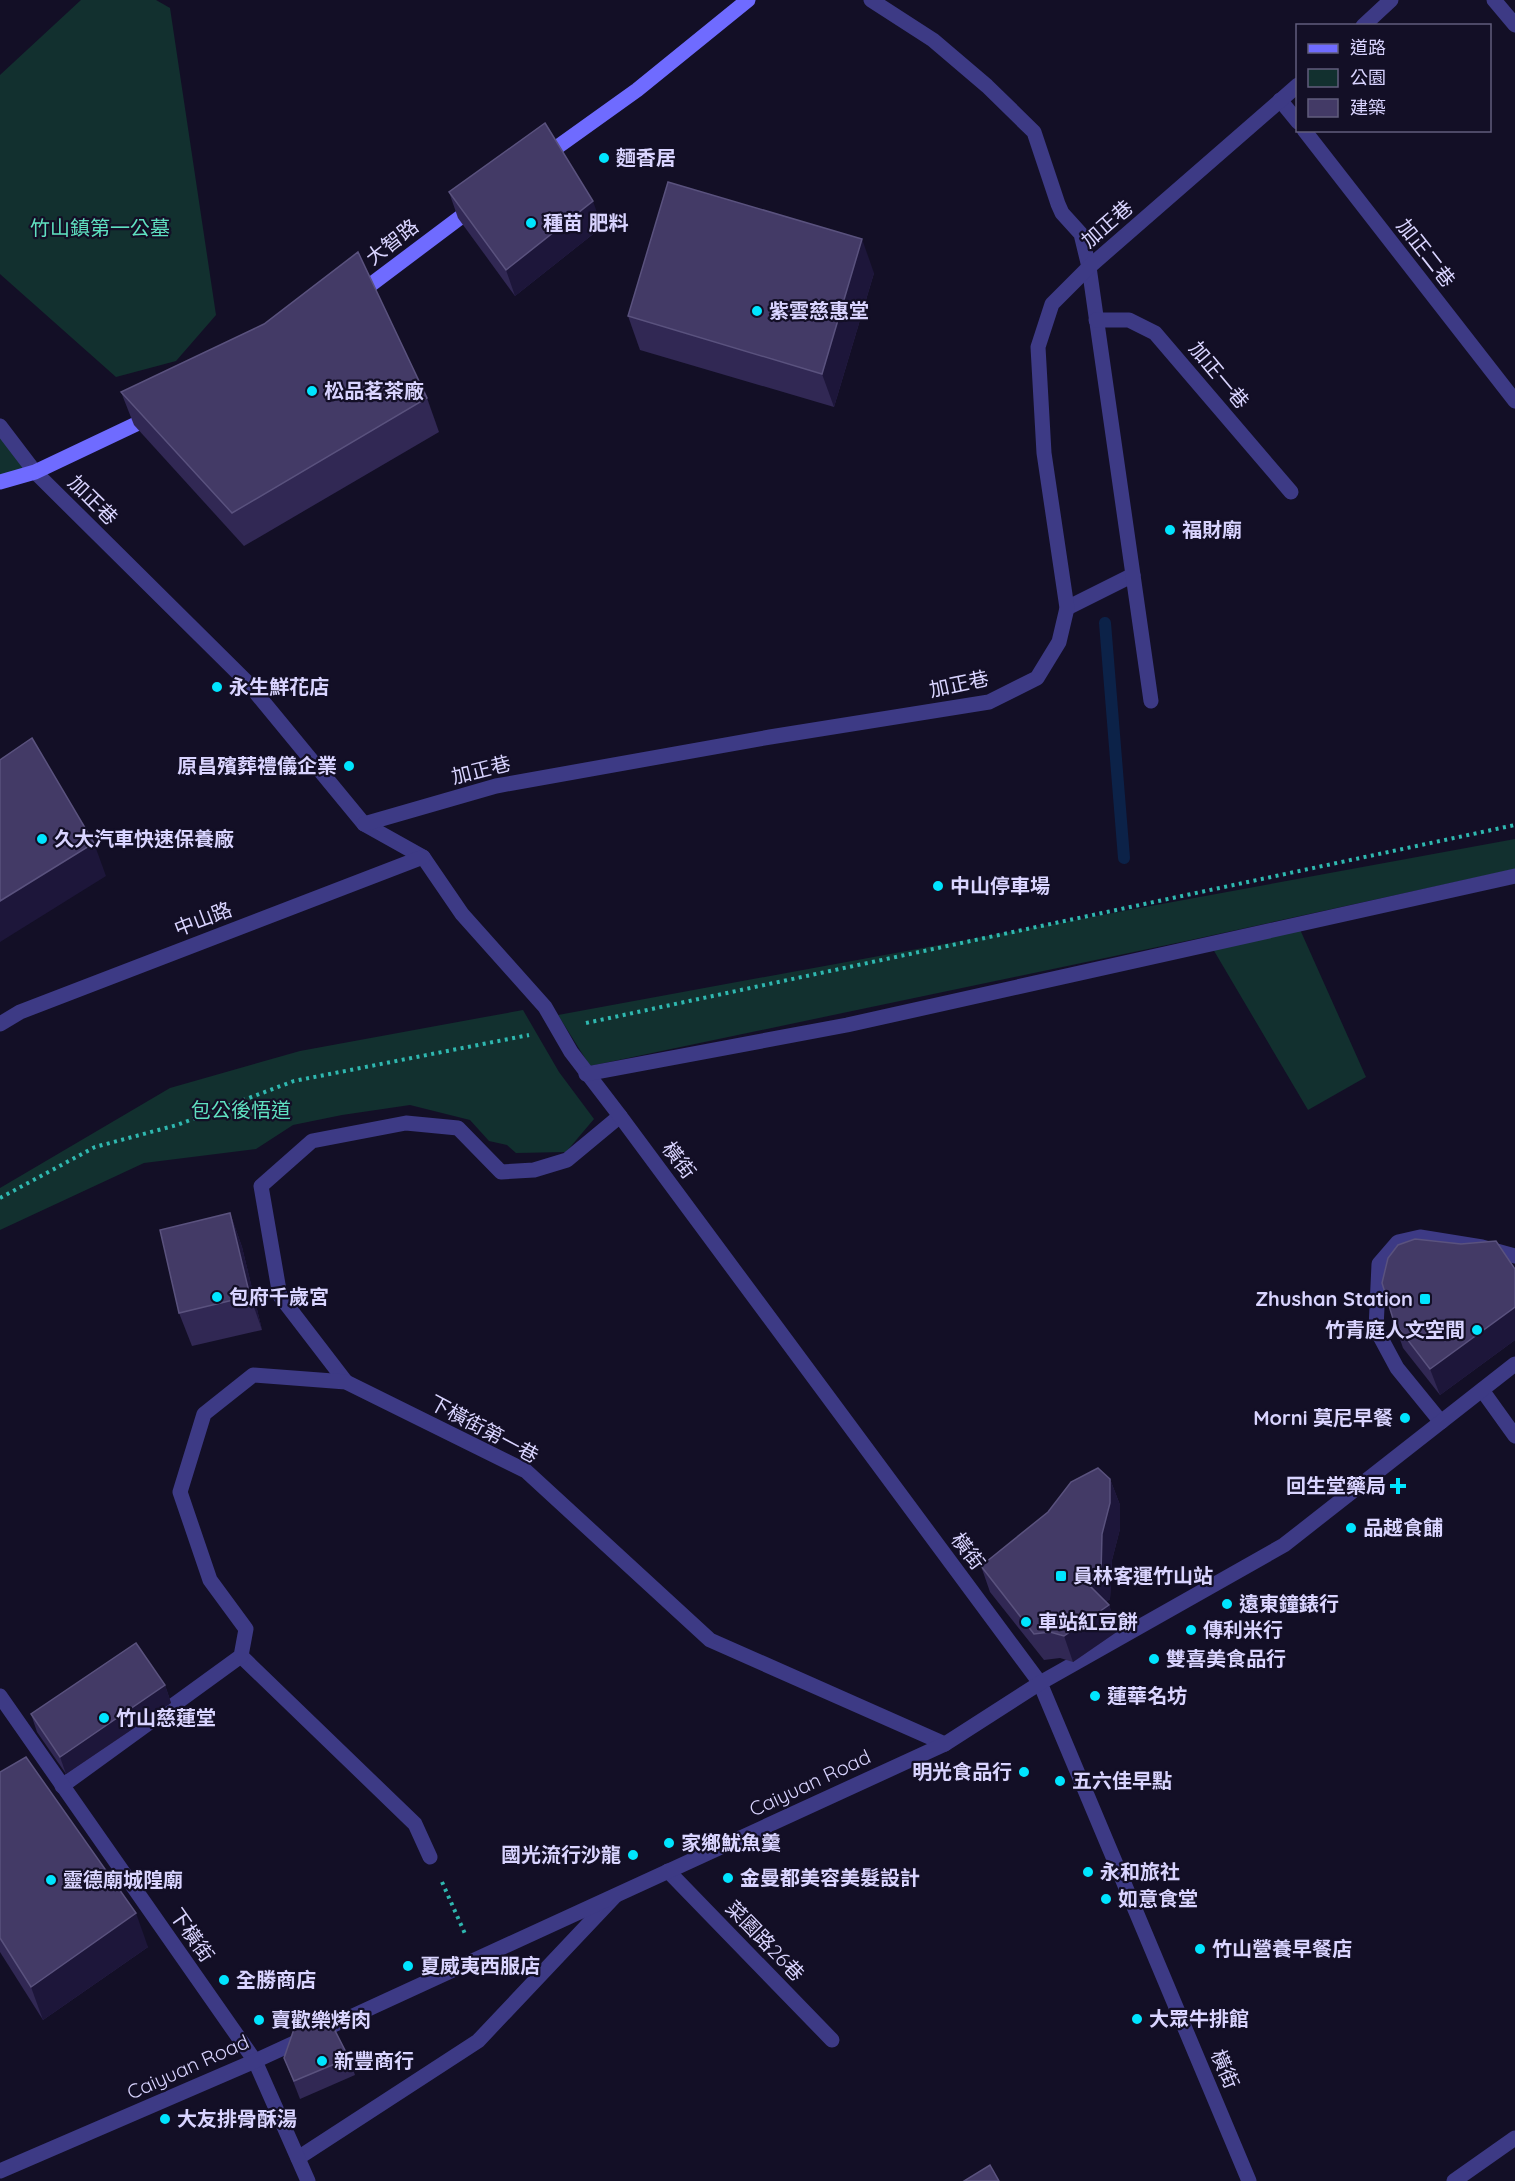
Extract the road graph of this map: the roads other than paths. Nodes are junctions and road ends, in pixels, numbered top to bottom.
1 (748, 0) edge
2 (871, 0) edge
3 (1391, 0) edge
4 (1494, 0) edge
5 (1365, 24) edge
6 (1515, 25) edge
7 (1296, 87) edge
8 (1280, 100) junction
9 (1296, 120) edge
10 (1306, 132) edge
11 (526, 170) edge
12 (487, 198) edge
13 (1089, 267) junction
14 (342, 307) edge
15 (1096, 320) junction
16 (1515, 401) edge
17 (164, 411) edge
18 (0, 426) edge
19 (35, 472) junction
20 (0, 482) edge
21 (1291, 492) dead end
22 (1133, 575) junction
23 (1068, 608) junction
24 (1151, 701) dead end
25 (364, 824) junction
26 (423, 857) junction
27 (1515, 876) edge
28 (0, 1024) edge
29 (586, 1074) junction
30 (620, 1116) junction
31 (1515, 1256) edge
32 (1515, 1364) edge
33 (346, 1382) junction
34 (1482, 1389) junction
35 (1441, 1422) junction
36 (1515, 1436) edge
37 (241, 1656) junction
38 (1040, 1683) junction
39 (0, 1696) edge
40 (945, 1744) junction
41 (62, 1786) junction
42 (430, 1857) road end
43 (668, 1871) junction
44 (615, 1896) junction
45 (832, 2040) dead end
46 (255, 2061) junction
47 (1515, 2138) edge
48 (298, 2158) junction
49 (0, 2171) edge
50 (308, 2181) edge
51 (1249, 2181) edge
52 (1454, 2181) edge

1 - 11 street
2 - 13 street
3 - 5 street
4 - 6 street
7 - 8 street, 加正巷
8 - 9 street
8 - 13 street, 加正巷
10 - 16 street, 加正二巷
12 - 14 street, 大智路
13 - 15 street
13 - 23 street, 加正巷
15 - 21 street, 加正一巷
15 - 22 street
17 - 19 street
18 - 19 street, 加正巷
19 - 20 street
19 - 25 street, 加正巷
22 - 23 street
22 - 24 street
23 - 25 street, 加正巷
25 - 26 street, 加正巷
26 - 28 street, 中山路
26 - 29 street, 橫街
27 - 29 street
29 - 30 street, 橫街
30 - 33 street
30 - 38 street, 橫街
31 - 35 street
32 - 34 street, Caiyuan Road
33 - 37 street, 下橫街第一巷
33 - 40 street, 下橫街第一巷
34 - 35 street, Caiyuan Road
34 - 36 street
35 - 38 street, Caiyuan Road
37 - 41 street
37 - 42 street
38 - 40 street, Caiyuan Road
38 - 51 street, 橫街
39 - 41 street, 下橫街
40 - 43 street, Caiyuan Road
41 - 46 street, 下橫街
43 - 44 street, Caiyuan Road
43 - 45 street, 菜園路26巷
44 - 46 street, Caiyuan Road
44 - 48 street
46 - 48 street, 下橫街
46 - 49 street, Caiyuan Road
47 - 52 street
48 - 50 street, 下橫街

